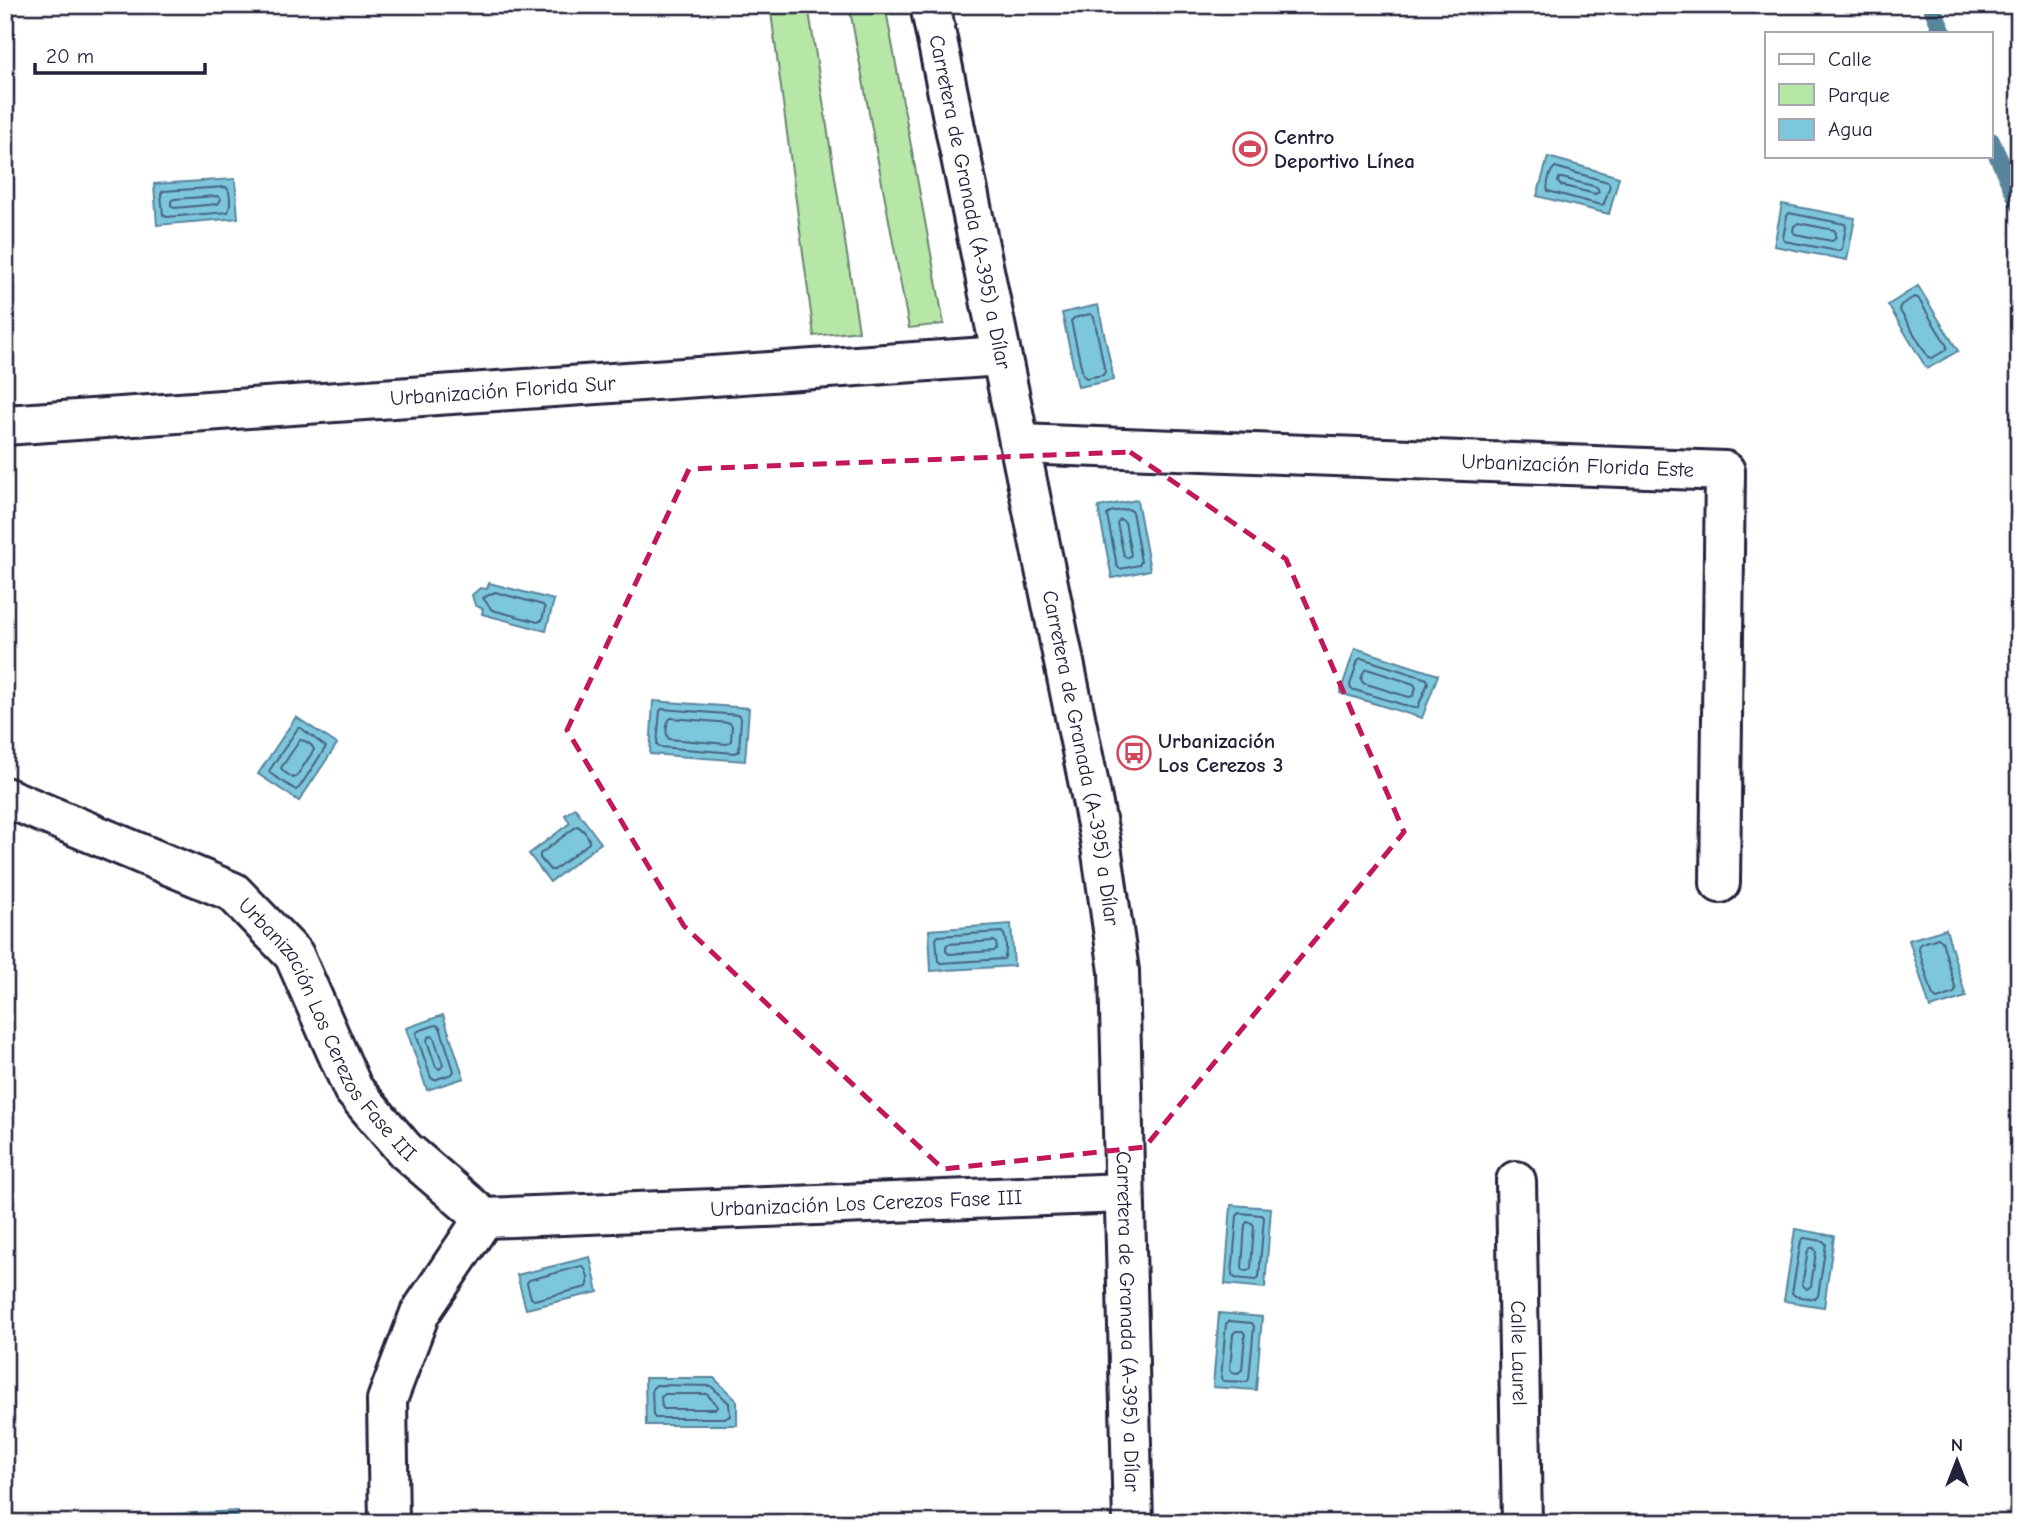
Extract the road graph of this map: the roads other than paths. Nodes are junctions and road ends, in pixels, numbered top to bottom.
1 (930, 5) edge
2 (1001, 356) junction
3 (5, 425) edge
4 (1020, 444) junction
5 (5, 797) edge
6 (1720, 883) dead end
7 (1516, 1181) dead end
8 (1124, 1193) junction
9 (484, 1218) junction
10 (389, 1523) edge
11 (1133, 1523) edge
12 (1522, 1523) edge

1 - 2 street, Carretera de Granada (A-395) a Dílar
2 - 3 street, Urbanización Florida Sur
2 - 4 street, Carretera de Granada (A-395) a Dílar
4 - 6 street, Urbanización Florida Este
4 - 8 street, Carretera de Granada (A-395) a Dílar
5 - 9 street, Urbanización Los Cerezos Fase III
7 - 12 street, Calle Laurel
8 - 9 street, Urbanización Los Cerezos Fase III
8 - 11 street, Carretera de Granada (A-395) a Dílar
9 - 10 street

